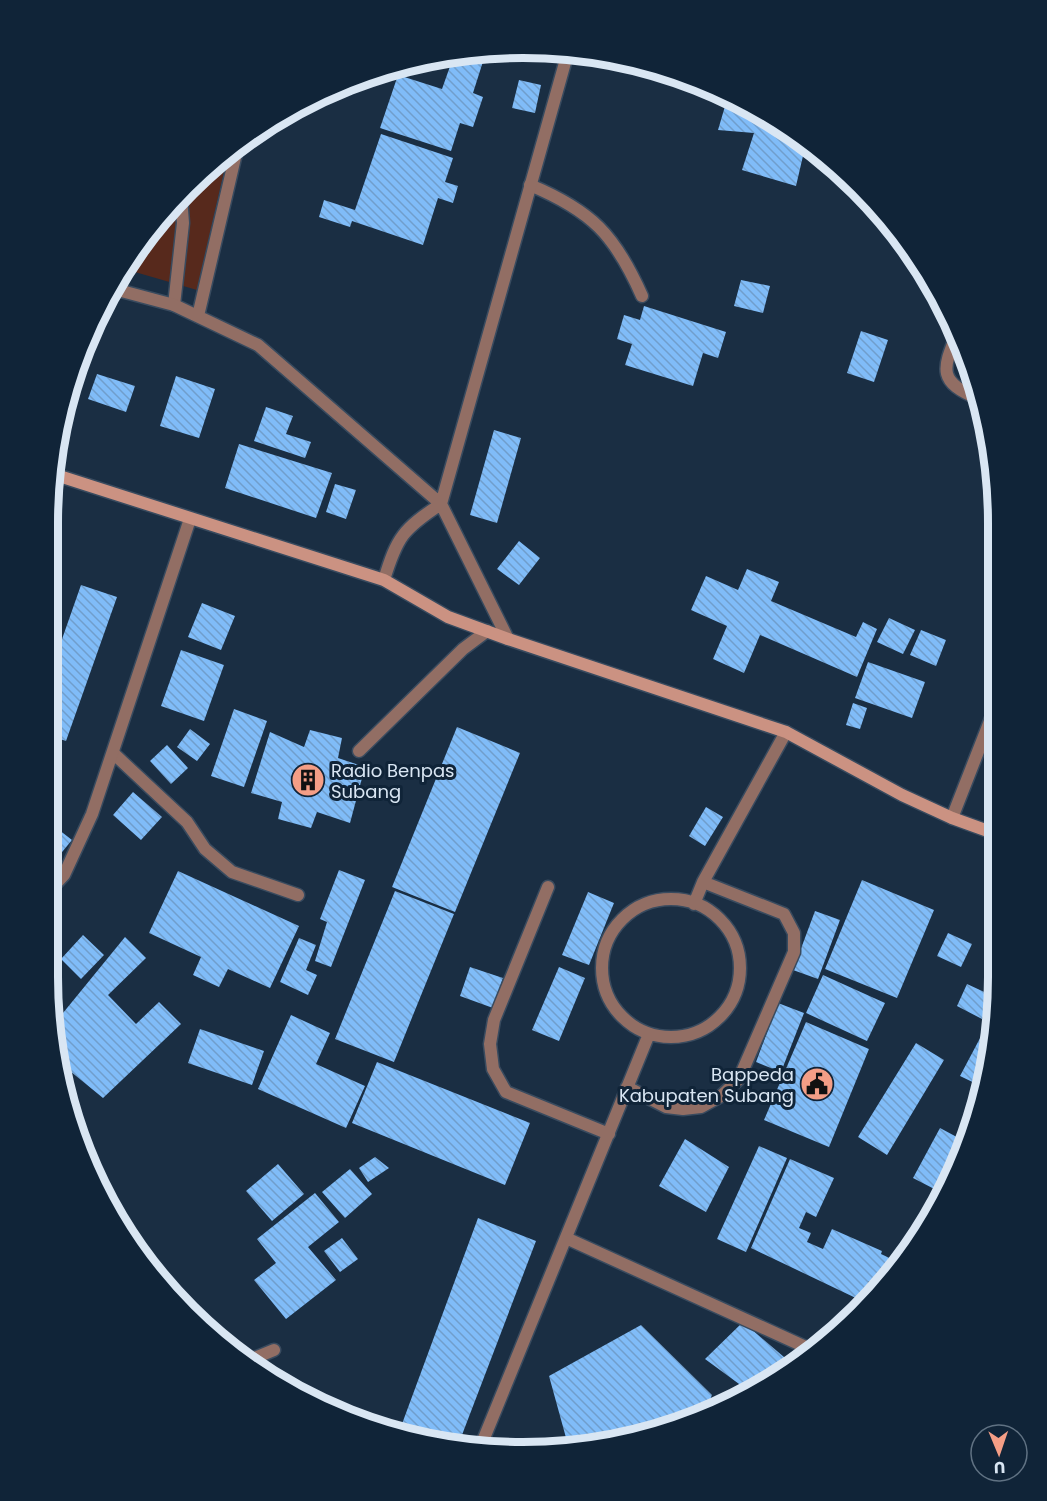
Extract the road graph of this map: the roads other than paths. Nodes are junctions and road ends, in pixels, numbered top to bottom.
1 (566, 60) edge
2 (235, 159) edge
3 (530, 185) junction
4 (182, 209) edge
5 (121, 291) edge
6 (642, 296) dead end
7 (174, 305) junction
8 (198, 316) junction
9 (952, 345) edge
10 (970, 394) edge
11 (61, 477) edge
12 (441, 504) junction
13 (190, 519) junction
14 (384, 580) junction
15 (487, 631) junction
16 (508, 639) junction
17 (988, 726) edge
18 (786, 732) junction
19 (359, 751) dead end
20 (113, 753) junction
21 (952, 818) junction
22 (988, 831) edge
23 (58, 881) edge
24 (703, 882) junction
25 (548, 887) dead end
26 (298, 895) dead end
27 (694, 904) junction
28 (650, 1034) junction
29 (627, 1087) junction
30 (609, 1134) junction
31 (566, 1238) junction
32 (806, 1347) edge
33 (274, 1350) dead end
34 (256, 1358) edge
35 (483, 1441) edge

1 - 3 street
2 - 8 street
3 - 6 street
3 - 12 street
4 - 7 street
5 - 7 street
7 - 8 street
8 - 12 street
9 - 10 street
11 - 13 main road
12 - 14 street
12 - 16 street
13 - 14 main road
13 - 20 street
14 - 15 main road
15 - 16 main road
15 - 19 street
16 - 18 main road
17 - 21 street
18 - 21 main road
18 - 24 street
20 - 23 street
20 - 26 street
21 - 22 main road
24 - 27 street
24 - 29 street
25 - 30 street
27 - 28 street
27 - 28 street
28 - 29 street
29 - 30 street
30 - 31 street
31 - 32 street
31 - 35 street
33 - 34 street

